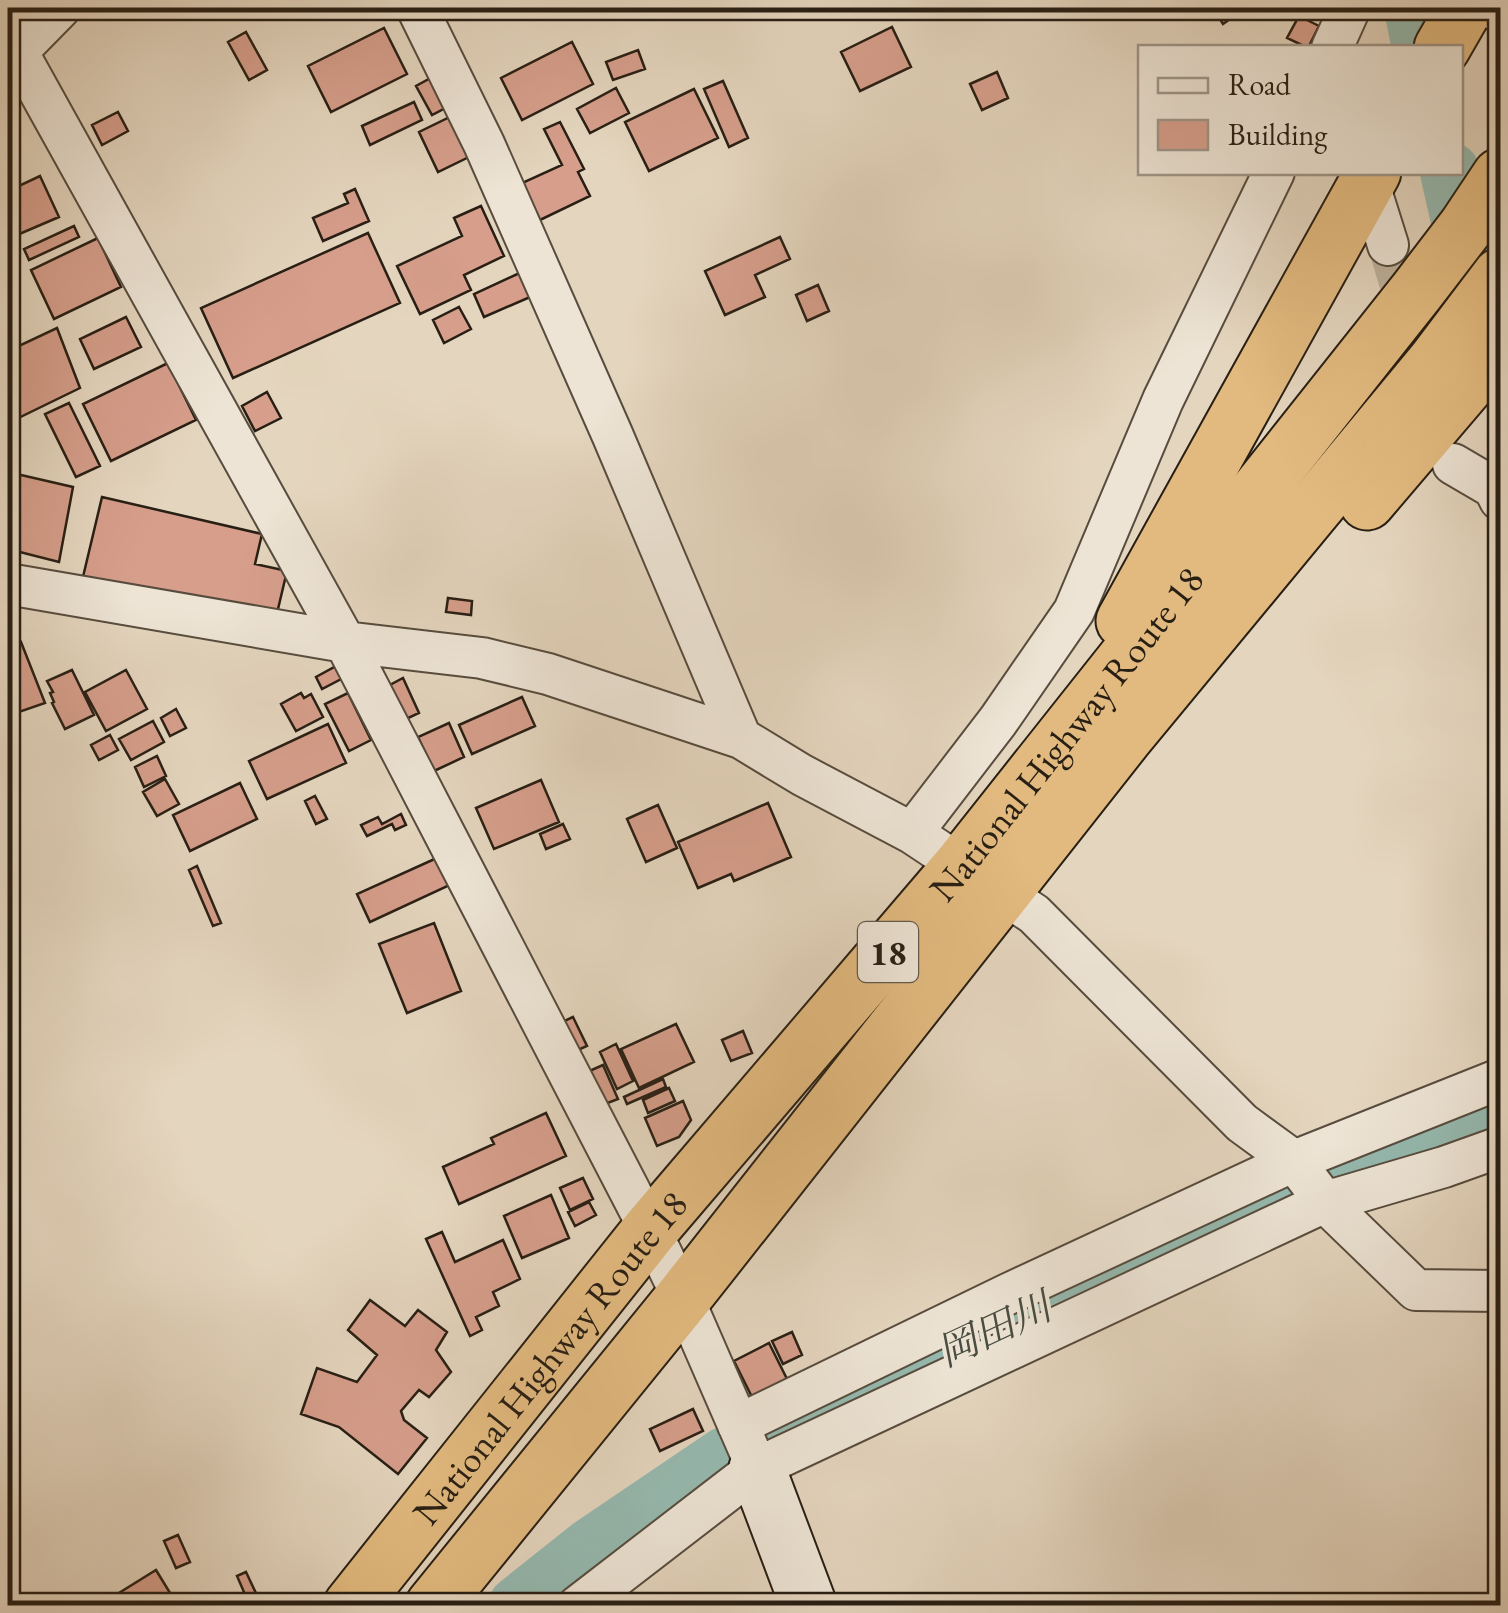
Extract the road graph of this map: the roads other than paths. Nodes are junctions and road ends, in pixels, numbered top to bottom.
1 (60, 8) edge
2 (1350, 8) edge
3 (1464, 8) edge
4 (427, 11) edge
5 (1333, 45) edge
6 (1444, 45) edge
7 (11, 50) edge
8 (1273, 175) edge
9 (1500, 176) edge
10 (1373, 183) edge
11 (1388, 245) tunnel mouth
12 (1500, 276) edge
13 (1500, 346) edge
14 (1442, 385) junction
15 (1453, 464) dead end
16 (1500, 500) edge
17 (8, 584) edge
18 (344, 642) junction
19 (740, 738) junction
20 (1060, 744) junction
21 (912, 833) junction
22 (983, 878) junction
23 (1500, 1079) edge
24 (1500, 1147) edge
25 (1310, 1182) junction
26 (650, 1230) junction
27 (1500, 1291) edge
28 (683, 1298) junction
29 (746, 1442) junction
30 (352, 1606) edge
31 (433, 1606) edge
32 (578, 1606) edge
33 (809, 1606) edge

1 - 7 street
2 - 5 street
3 - 6 highway
4 - 19 street
7 - 18 street
8 - 21 street
9 - 20 highway, National Highway Route 18 / 18
10 - 11 street
10 - 20 highway
12 - 14 highway
13 - 14 highway
14 - 22 highway, National Highway Route 18 / 18
15 - 16 street
17 - 18 street
18 - 19 street
18 - 26 street
19 - 21 street
20 - 22 highway, National Highway Route 18 / 18
21 - 22 street
22 - 25 street
22 - 26 highway, National Highway Route 18 / 18
22 - 28 highway, National Highway Route 18 / 18
23 - 25 street
24 - 25 street
25 - 27 street
25 - 29 street
26 - 28 street
26 - 30 highway, National Highway Route 18 / 18
28 - 29 street
28 - 31 highway, National Highway Route 18 / 18
29 - 32 street
29 - 33 street

